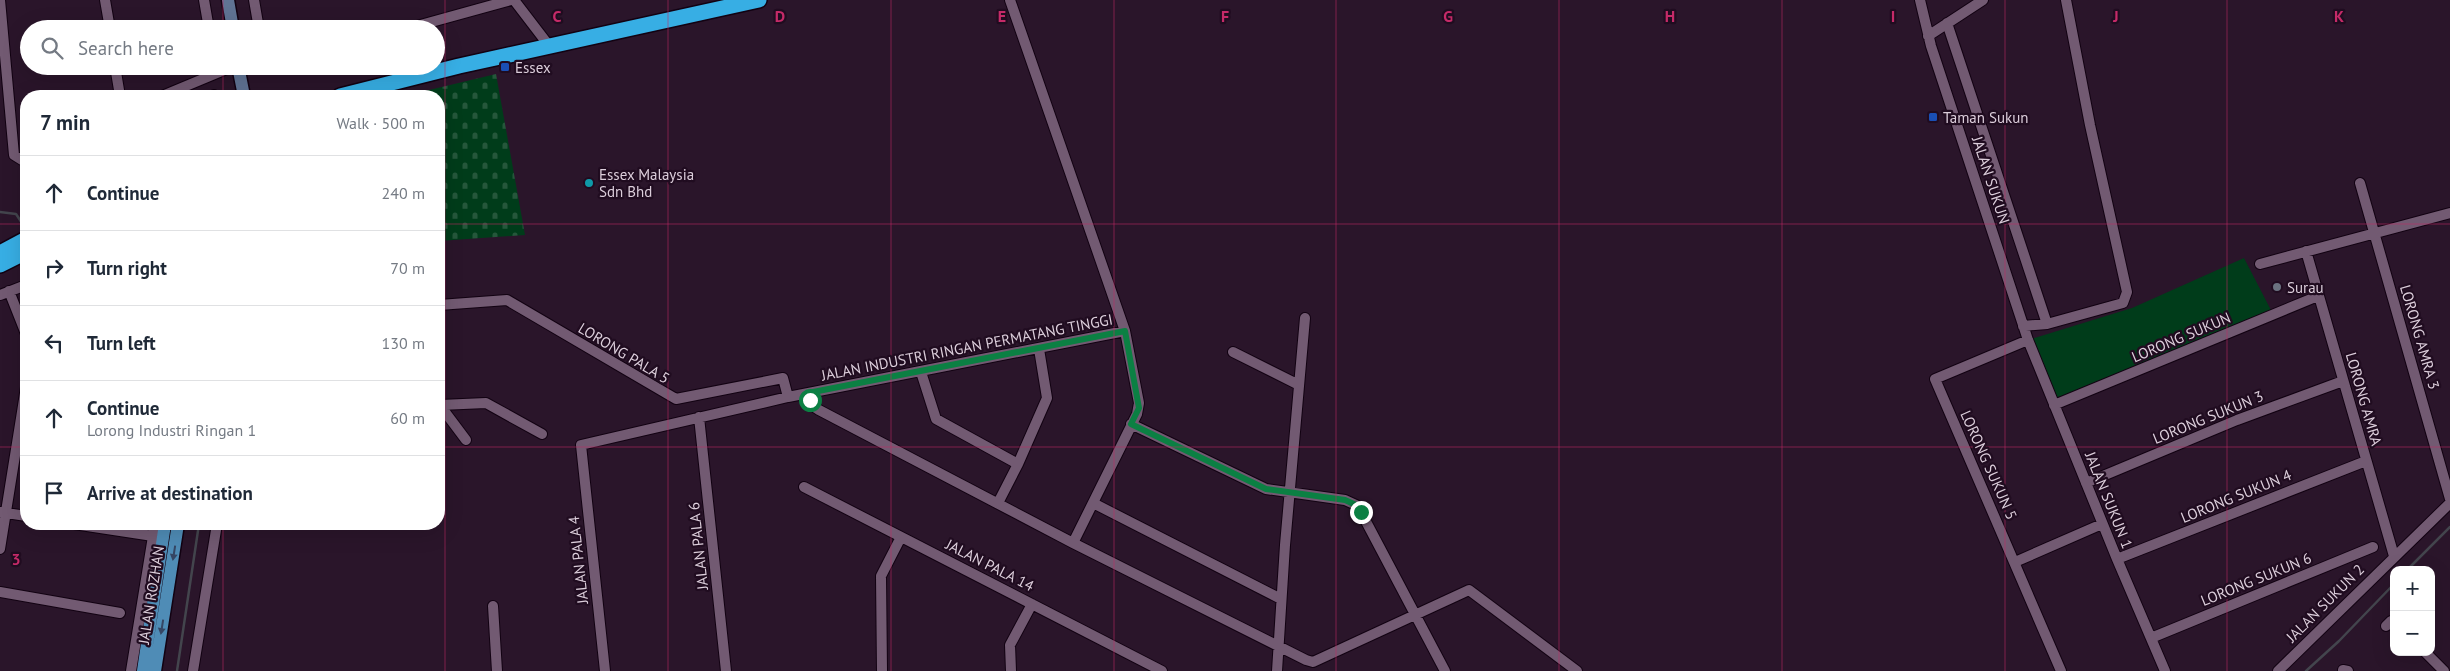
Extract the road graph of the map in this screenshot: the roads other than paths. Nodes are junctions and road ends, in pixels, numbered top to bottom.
1 (0, 0) edge
2 (106, 0) edge
3 (204, 0) edge
4 (228, 0) edge
5 (254, 0) edge
6 (513, 0) edge
7 (758, 0) edge
8 (1010, 0) edge
9 (1920, 0) edge
10 (1982, 0) edge
11 (2066, 0) edge
12 (109, 20) edge
13 (207, 20) edge
14 (231, 20) edge
15 (258, 20) edge
16 (439, 20) edge
17 (1947, 23) junction
18 (1928, 36) junction
19 (550, 47) junction
20 (445, 70) edge
21 (116, 75) edge
22 (207, 75) edge
23 (240, 75) edge
24 (423, 75) edge
25 (119, 90) edge
26 (177, 90) edge
27 (243, 90) edge
28 (364, 90) edge
29 (20, 158) edge
30 (2360, 183) dead end
31 (2450, 213) edge
32 (2376, 233) junction
33 (20, 243) edge
34 (2306, 251) junction
35 (0, 253) edge
36 (20, 255) edge
37 (2260, 264) dead end
38 (0, 265) edge
39 (20, 287) edge
40 (4, 293) edge
41 (2318, 296) junction
42 (445, 305) edge
43 (1305, 318) dead end
44 (20, 323) edge
45 (2047, 324) junction
46 (2023, 326) junction
47 (1125, 331) junction
48 (2028, 340) junction
49 (1039, 348) junction
50 (1233, 352) dead end
51 (921, 372) junction
52 (2343, 381) junction
53 (1299, 385) junction
54 (808, 393) junction
55 (788, 397) junction
56 (445, 404) edge
57 (2054, 405) junction
58 (445, 412) edge
59 (699, 417) junction
60 (1131, 424) junction
61 (542, 434) dead end
62 (466, 440) dead end
63 (20, 445) edge
64 (581, 445) joint
65 (2366, 460) junction
66 (1018, 464) junction
67 (2086, 482) junction
68 (804, 486) dead end
69 (1289, 493) junction
70 (2450, 501) edge
71 (998, 503) junction
72 (1093, 503) junction
73 (3, 513) edge
74 (20, 515) edge
75 (2102, 524) junction
76 (113, 530) edge
77 (154, 530) edge
78 (165, 530) edge
79 (176, 530) edge
80 (216, 530) edge
81 (152, 536) junction
82 (902, 537) junction
83 (1073, 543) junction
84 (2373, 547) dead end
85 (0, 549) edge
86 (2394, 556) junction
87 (2117, 559) junction
88 (2015, 562) junction
89 (163, 580) junction
90 (0, 592) edge
91 (1281, 599) junction
92 (1032, 604) junction
93 (493, 606) dead end
94 (120, 613) dead end
95 (1416, 616) junction
96 (2151, 638) junction
97 (1278, 646) junction
98 (2429, 656) edge
99 (131, 671) edge
100 (143, 671) edge
101 (155, 671) edge
102 (193, 671) edge
103 (497, 671) edge
104 (605, 671) edge
105 (726, 671) edge
106 (882, 671) edge
107 (1011, 671) edge
108 (1162, 671) edge
109 (1277, 671) edge
110 (1445, 671) edge
111 (1577, 671) edge
112 (2061, 671) edge
113 (2165, 671) edge
114 (2278, 671) edge
115 (2444, 671) edge

1 - 29 street
2 - 12 street
3 - 13 street
4 - 14 street
5 - 15 street
6 - 16 street
6 - 19 street
7 - 19 highway
8 - 47 street
9 - 18 street, JALAN SUKUN
10 - 17 street
11 - 45 street
17 - 18 street
17 - 45 street
18 - 46 street, JALAN SUKUN
19 - 20 highway
21 - 25 street
22 - 26 street
23 - 27 street
24 - 28 highway
30 - 32 street, LORONG AMRA 3
31 - 32 street
32 - 34 street
32 - 70 street, LORONG AMRA 3
33 - 35 highway
34 - 37 street
34 - 41 street, LORONG AMRA
36 - 38 highway
39 - 40 street
40 - 44 street
41 - 52 street, LORONG AMRA
41 - 57 street, LORONG SUKUN
42 - 55 street, LORONG PALA 5
43 - 53 street
45 - 46 street
46 - 48 street, JALAN SUKUN
47 - 49 street, JALAN INDUSTRI RINGAN PERMATANG TINGGI
47 - 60 street
48 - 57 street, JALAN SUKUN 1
48 - 88 street, LORONG SUKUN 5
49 - 51 street, JALAN INDUSTRI RINGAN PERMATANG TINGGI
49 - 66 street
50 - 53 street
51 - 54 street, JALAN INDUSTRI RINGAN PERMATANG TINGGI
51 - 66 street
52 - 65 street, LORONG AMRA
52 - 67 street, LORONG SUKUN 3
53 - 69 street
54 - 55 street, JALAN INDUSTRI RINGAN PERMATANG TINGGI
54 - 71 street
55 - 59 street, JALAN INDUSTRI RINGAN PERMATANG TINGGI
56 - 61 street
57 - 67 street, JALAN SUKUN 1
58 - 62 street
59 - 64 street, JALAN INDUSTRI RINGAN PERMATANG TINGGI
59 - 105 street, JALAN PALA 6
60 - 69 street
60 - 72 street
63 - 73 street
64 - 104 street, JALAN PALA 4
65 - 86 street, LORONG AMRA
65 - 87 street, LORONG SUKUN 4
66 - 71 street
67 - 75 street, JALAN SUKUN 1
68 - 82 street, JALAN PALA 14
69 - 91 street
69 - 95 street
70 - 86 street, JALAN SUKUN 2
71 - 83 street
72 - 83 street
72 - 91 street
73 - 74 street
73 - 85 street
75 - 87 street, JALAN SUKUN 1
75 - 88 street
76 - 81 street
77 - 81 street
78 - 89 main road, JALAN ROZHAN
79 -> 89 main road, JALAN ROZHAN
80 - 102 street
81 - 99 street
82 - 92 street, JALAN PALA 14
82 - 106 street
83 - 97 street
84 - 96 street, LORONG SUKUN 6
86 - 114 street, JALAN SUKUN 2
87 - 96 street, JALAN SUKUN 1
88 - 112 street, LORONG SUKUN 5
89 - 100 main road, JALAN ROZHAN
89 -> 101 main road, JALAN ROZHAN
90 - 94 street
91 - 97 street
92 - 107 street
92 - 108 street, JALAN PALA 14
93 - 103 street
95 - 97 street
95 - 110 street
95 - 111 street
96 - 113 street, JALAN SUKUN 1
97 - 109 street
98 - 115 street

